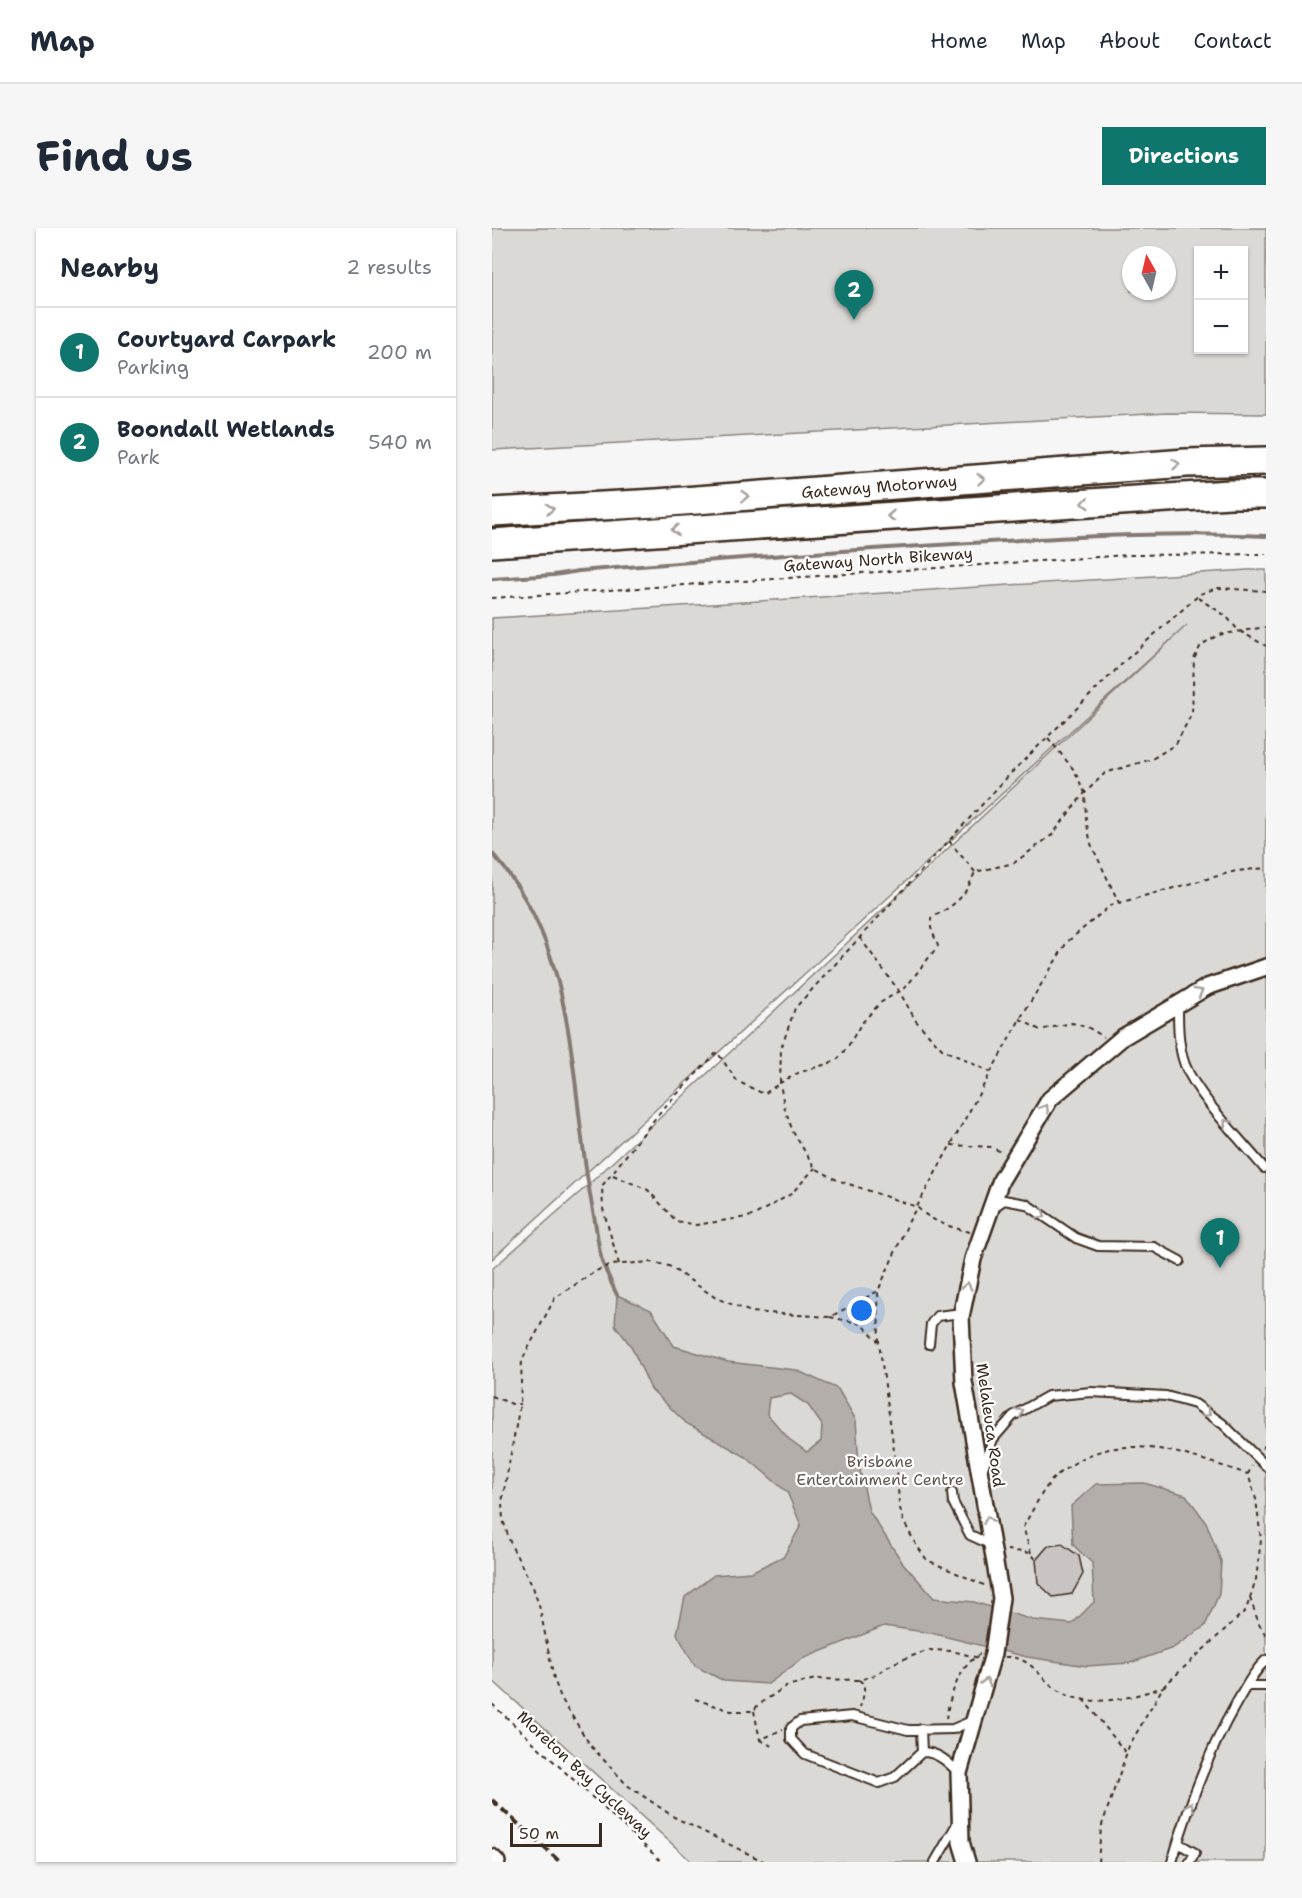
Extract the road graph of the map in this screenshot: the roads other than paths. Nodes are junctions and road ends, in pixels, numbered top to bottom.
1 (1266, 460) edge
2 (1266, 494) edge
3 (492, 512) edge
4 (492, 543) edge
5 (1266, 967) edge
6 (1178, 1004) junction
7 (1264, 1168) dead end
8 (990, 1210) junction
9 (1180, 1262) dead end
10 (962, 1313) junction
11 (929, 1344) dead end
12 (1266, 1466) edge
13 (980, 1478) junction
14 (952, 1493) dead end
15 (993, 1547) junction
16 (1266, 1660) edge
17 (1247, 1686) junction
18 (1266, 1686) edge
19 (975, 1720) junction
20 (921, 1730) junction
21 (922, 1752) junction
22 (959, 1773) junction
23 (960, 1818) junction
24 (1178, 1843) junction
25 (492, 1857) edge
26 (497, 1862) edge
27 (935, 1862) edge
28 (967, 1862) edge
29 (1172, 1862) edge
30 (1190, 1862) edge

3 -> 1 highway, Gateway Motorway
2 -> 4 highway, Gateway Motorway
6 -> 5 street, Melaleuca Road
7 -> 6 lane
8 -> 6 street, Melaleuca Road
8 -> 9 lane
10 -> 8 street, Melaleuca Road
10 - 11 lane
10 - 13 street, Melaleuca Road
13 -> 12 lane
15 -> 13 street, Melaleuca Road
14 - 15 lane
19 -> 15 street, Melaleuca Road
16 - 17 lane
17 - 18 lane
24 -> 17 lane
19 - 20 lane
19 - 22 street
20 - 21 lane
20 - 21 lane
21 - 22 lane
22 - 23 street
23 - 27 lane
23 - 28 street
24 - 29 lane
24 - 30 lane
25 - 26 street

